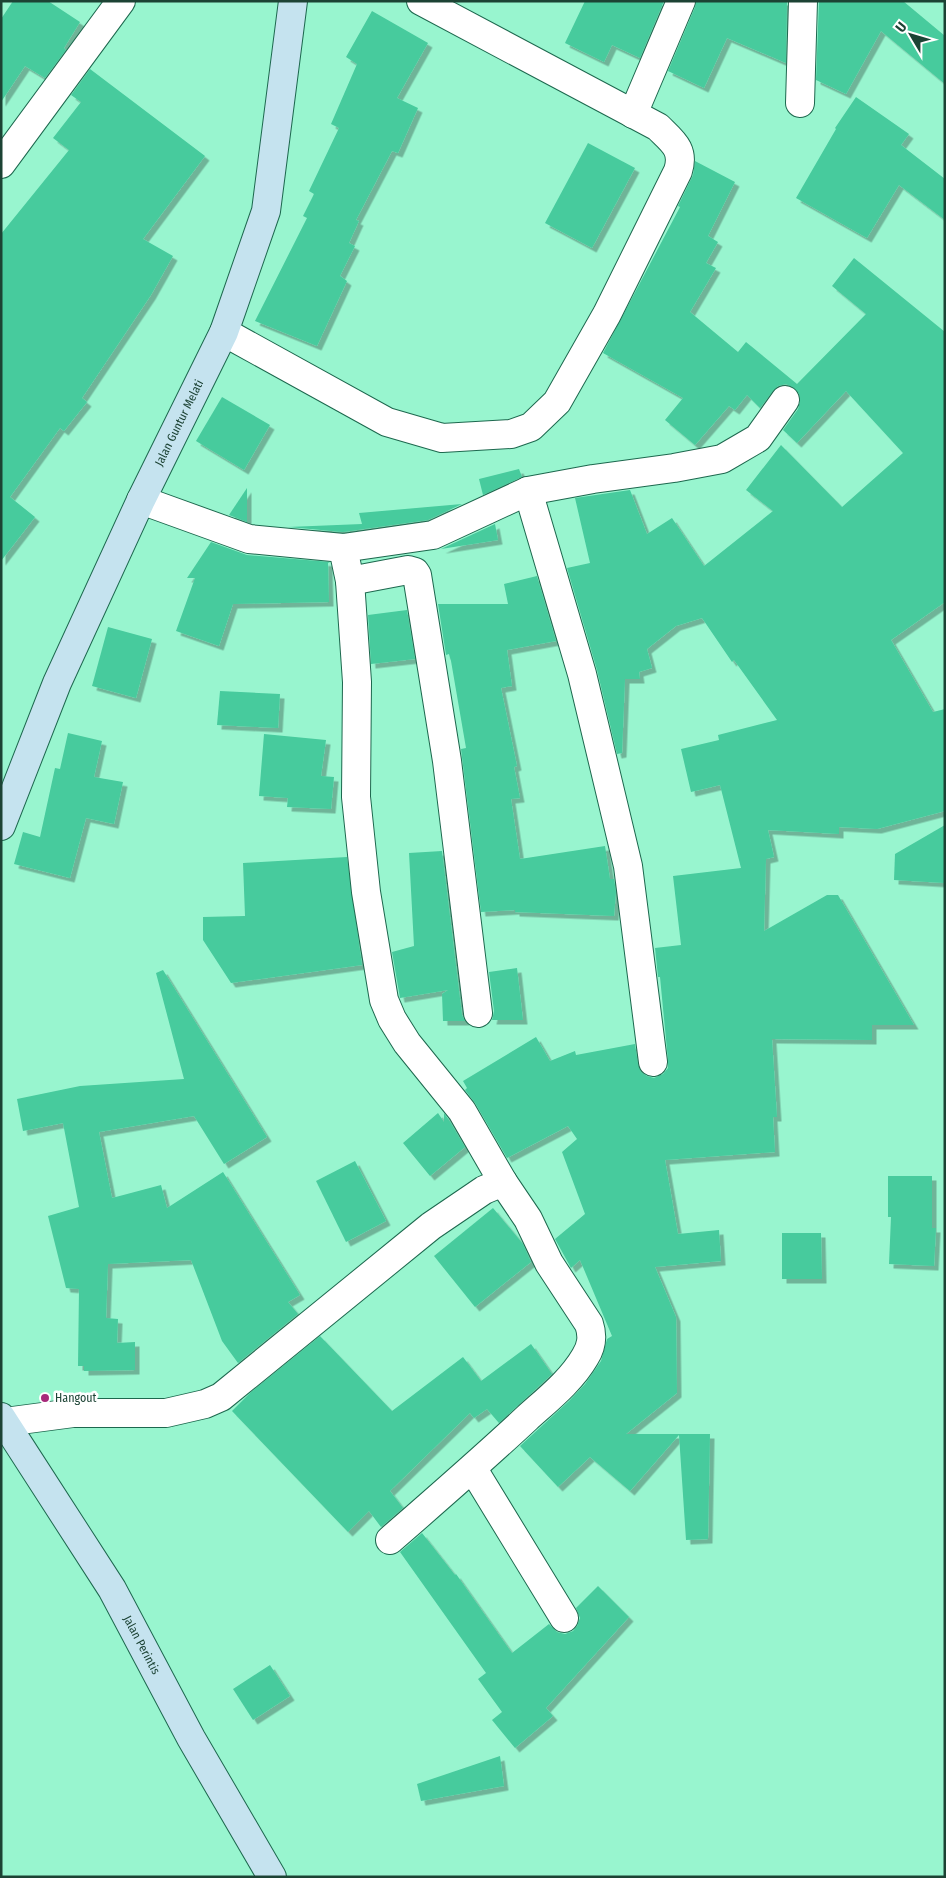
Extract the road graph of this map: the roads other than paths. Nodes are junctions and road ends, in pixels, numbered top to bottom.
1 (121, 1) edge
2 (293, 1) edge
3 (421, 1) edge
4 (681, 1) edge
5 (803, 1) edge
6 (800, 103) dead end
7 (633, 114) junction
8 (1, 164) edge
9 (224, 332) junction
10 (785, 400) dead end
11 (528, 490) junction
12 (141, 500) junction
13 (343, 548) junction
14 (350, 581) junction
15 (2, 821) edge
16 (478, 1013) dead end
17 (653, 1062) dead end
18 (503, 1182) junction
19 (3, 1420) edge
20 (473, 1468) junction
21 (390, 1540) dead end
22 (564, 1618) dead end
23 (272, 1877) edge

1 - 8 street
2 - 9 street, Jalan Guntur Melati
3 - 7 street
4 - 7 street
5 - 6 street
7 - 9 street
9 - 12 street, Jalan Guntur Melati
10 - 11 street
11 - 13 street
11 - 17 street
12 - 13 street
12 - 15 street, Jalan Guntur Melati
13 - 14 street
14 - 16 street
14 - 18 street
18 - 19 street
18 - 20 street
19 - 23 street, Jalan Perintis
20 - 21 street
20 - 22 street

